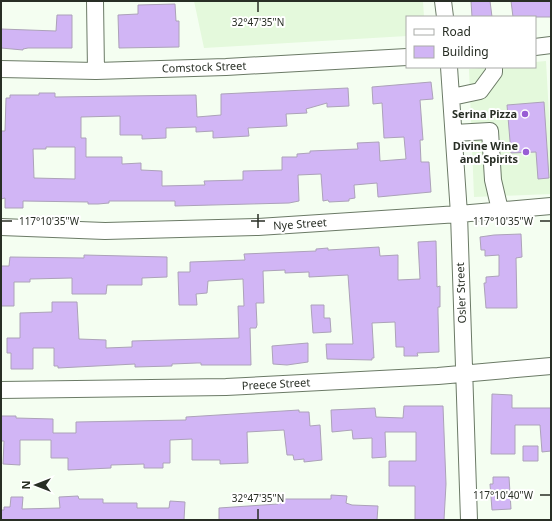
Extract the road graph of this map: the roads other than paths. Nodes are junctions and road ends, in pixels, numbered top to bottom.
1 (95, 1) edge
2 (443, 1) edge
3 (445, 16) edge
4 (551, 45) edge
5 (536, 47) edge
6 (406, 57) edge
7 (449, 68) edge
8 (494, 68) edge
9 (1, 70) edge
10 (96, 71) junction
11 (452, 97) junction
12 (454, 133) junction
13 (551, 206) edge
14 (500, 210) junction
15 (459, 214) junction
16 (1, 227) edge
17 (551, 366) edge
18 (464, 374) junction
19 (1, 390) edge
20 (469, 520) edge

1 - 10 street
2 - 3 street
4 - 5 street
6 - 10 street, Comstock Street
7 - 11 street, Osler Street
8 - 11 street
9 - 10 street, Comstock Street
11 - 12 street, Osler Street
12 - 14 street
12 - 15 street, Osler Street
13 - 14 street, Nye Street
14 - 15 street, Nye Street
15 - 16 street, Nye Street
15 - 18 street, Osler Street
17 - 18 street, Preece Street
18 - 19 street, Preece Street
18 - 20 street, Osler Street

